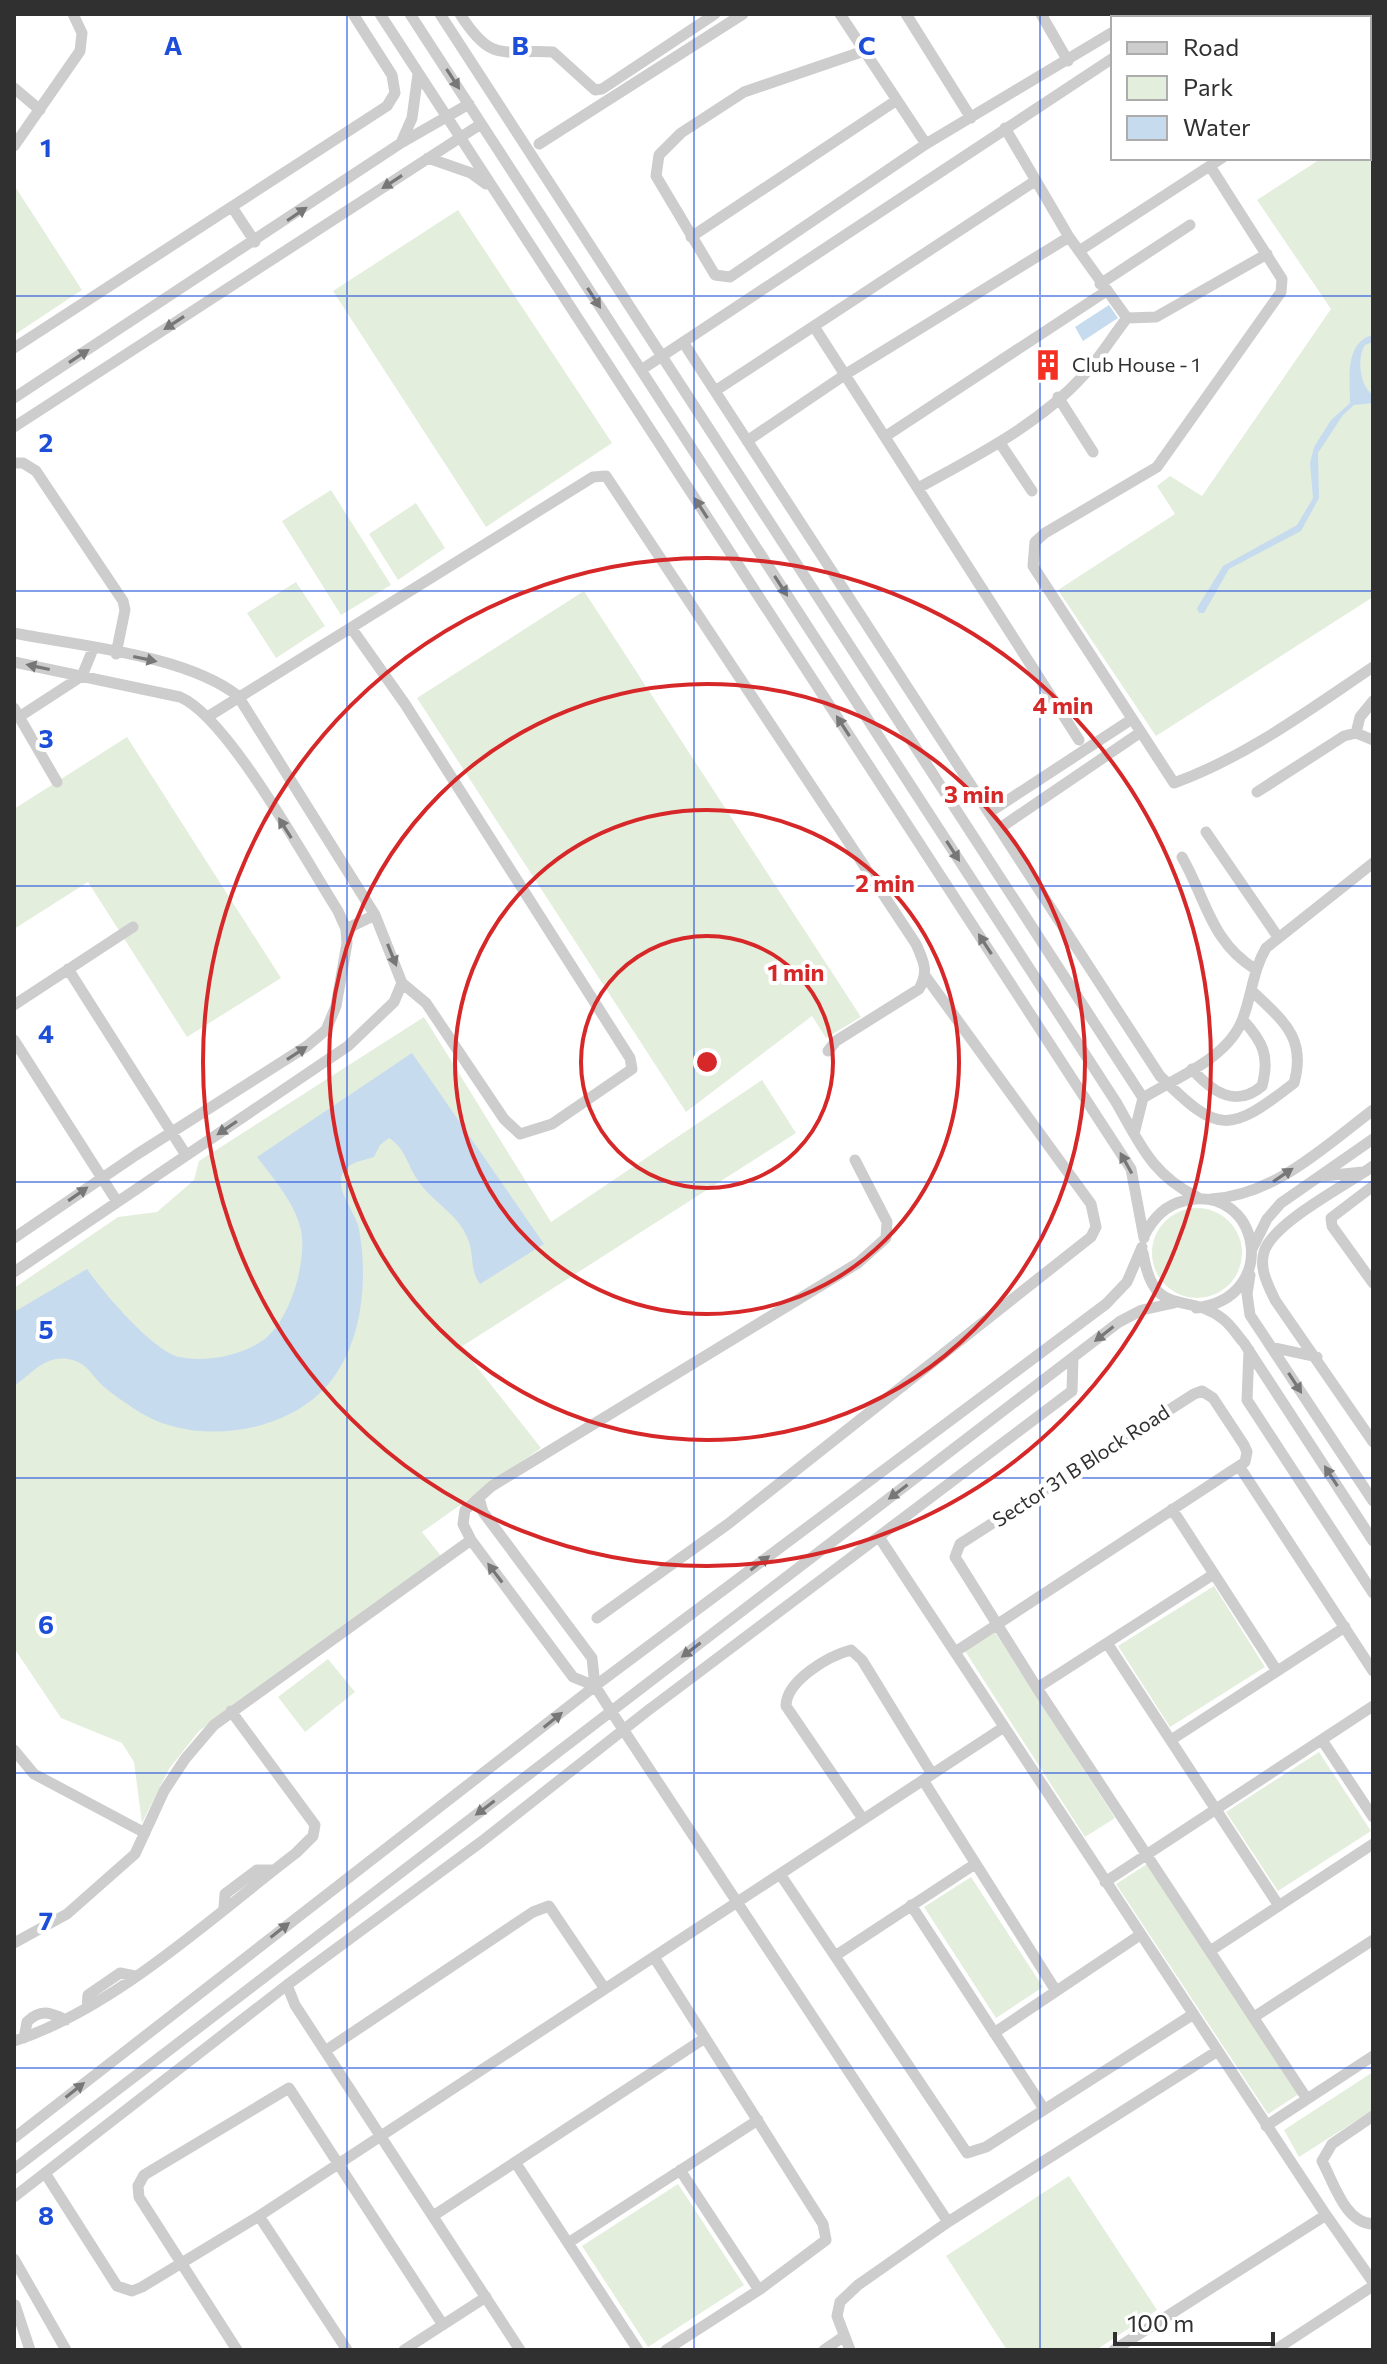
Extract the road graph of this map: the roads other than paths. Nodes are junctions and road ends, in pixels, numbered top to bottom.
1 (73, 14) edge
2 (353, 14) edge
3 (380, 14) edge
4 (410, 14) edge
5 (440, 14) edge
6 (460, 14) edge
7 (715, 14) edge
8 (743, 14) edge
9 (840, 14) edge
10 (906, 14) edge
11 (1041, 14) edge
12 (1111, 33) edge
13 (864, 51) junction
14 (1111, 59) edge
15 (1068, 61) junction
16 (418, 74) junction
17 (14, 88) edge
18 (897, 100) junction
19 (469, 104) junction
20 (40, 110) junction
21 (447, 118) junction
22 (971, 118) junction
23 (481, 124) junction
24 (1005, 128) junction
25 (460, 138) junction
26 (401, 143) junction
27 (539, 144) dead end
28 (926, 144) junction
29 (14, 146) edge
30 (428, 158) junction
31 (1219, 160) edge
32 (1210, 166) junction
33 (1035, 181) junction
34 (495, 192) junction
35 (232, 207) junction
36 (1190, 225) dead end
37 (691, 237) junction
38 (1069, 237) junction
39 (255, 242) junction
40 (1079, 251) junction
41 (1267, 254) junction
42 (1103, 288) junction
43 (1127, 318) junction
44 (815, 328) junction
45 (683, 342) junction
46 (14, 348) edge
47 (663, 355) junction
48 (641, 370) junction
49 (846, 374) junction
50 (715, 391) junction
51 (1058, 397) junction
52 (14, 398) edge
53 (14, 427) edge
54 (886, 436) junction
55 (747, 441) junction
56 (1000, 443) junction
57 (1093, 452) dead end
58 (14, 463) edge
59 (920, 487) junction
60 (1032, 491) dead end
61 (352, 629) junction
62 (14, 633) edge
63 (93, 649) junction
64 (116, 654) junction
65 (14, 662) edge
66 (1373, 667) edge
67 (82, 676) junction
68 (238, 696) junction
69 (1373, 701) edge
70 (17, 712) edge
71 (209, 716) junction
72 (1132, 719) junction
73 (1141, 732) junction
74 (1356, 733) junction
75 (1079, 740) dead end
76 (1373, 740) edge
77 (57, 782) dead end
78 (1257, 792) dead end
79 (990, 812) junction
80 (1000, 828) junction
81 (1206, 832) dead end
82 (1182, 857) dead end
83 (1373, 863) edge
84 (375, 915) junction
85 (133, 927) dead end
86 (346, 929) junction
87 (1278, 937) junction
88 (68, 969) junction
89 (1255, 969) junction
90 (926, 977) junction
91 (402, 983) junction
92 (1251, 990) junction
93 (14, 1005) edge
94 (1243, 1020) junction
95 (326, 1030) junction
96 (14, 1040) edge
97 (348, 1046) junction
98 (828, 1051) dead end
99 (1192, 1069) junction
100 (1167, 1083) junction
101 (1143, 1098) junction
102 (1373, 1110) edge
103 (172, 1133) junction
104 (1134, 1134) junction
105 (1373, 1139) edge
106 (186, 1155) junction
107 (855, 1160) dead end
108 (1368, 1169) edge
109 (1320, 1177) junction
110 (101, 1178) junction
111 (1373, 1186) edge
112 (1197, 1197) junction
113 (1211, 1199) junction
114 (116, 1200) junction
115 (14, 1238) edge
116 (1143, 1242) junction
117 (1252, 1249) junction
118 (1252, 1262) junction
119 (14, 1272) edge
120 (1373, 1283) edge
121 (1174, 1303) junction
122 (1196, 1308) junction
123 (1271, 1347) junction
124 (1249, 1350) junction
125 (1317, 1357) junction
126 (1073, 1358) junction
127 (1373, 1442) edge
128 (1239, 1466) junction
129 (479, 1498) junction
130 (1373, 1501) edge
131 (1172, 1509) junction
132 (879, 1537) junction
133 (471, 1540) junction
134 (1373, 1541) edge
135 (1214, 1574) junction
136 (1373, 1593) edge
137 (597, 1618) dead end
138 (996, 1623) junction
139 (1345, 1627) junction
140 (1107, 1643) junction
141 (955, 1652) junction
142 (1277, 1671) junction
143 (1373, 1671) edge
144 (595, 1686) junction
145 (1037, 1688) junction
146 (1373, 1706) edge
147 (231, 1711) junction
148 (611, 1711) junction
149 (1004, 1727) junction
150 (623, 1730) junction
151 (1171, 1740) junction
152 (1322, 1740) junction
153 (14, 1750) edge
154 (928, 1777) junction
155 (1216, 1809) junction
156 (1373, 1817) edge
157 (863, 1819) junction
158 (145, 1833) junction
159 (1373, 1844) edge
160 (1147, 1854) junction
161 (975, 1864) junction
162 (780, 1874) junction
163 (1105, 1882) junction
164 (735, 1904) junction
165 (911, 1905) junction
166 (1279, 1906) junction
167 (1140, 1935) junction
168 (1373, 1940) edge
169 (14, 1943) edge
170 (1210, 1951) junction
171 (835, 1956) junction
172 (654, 1957) junction
173 (282, 1988) junction
174 (605, 1989) junction
175 (1056, 1991) junction
176 (1192, 2015) junction
177 (1254, 2017) junction
178 (66, 2020) junction
179 (994, 2033) junction
180 (705, 2038) junction
181 (19, 2040) edge
182 (325, 2051) junction
183 (1216, 2052) junction
184 (1373, 2056) edge
185 (1307, 2099) junction
186 (1044, 2109) junction
187 (1373, 2116) edge
188 (758, 2120) junction
189 (1266, 2126) junction
190 (381, 2136) junction
191 (14, 2138) edge
192 (515, 2162) junction
193 (338, 2164) junction
194 (14, 2169) edge
195 (680, 2170) junction
196 (45, 2173) junction
197 (14, 2197) edge
198 (1326, 2215) junction
199 (259, 2216) junction
200 (433, 2216) junction
201 (948, 2222) junction
202 (1373, 2224) edge
203 (568, 2243) junction
204 (14, 2259) edge
205 (179, 2264) junction
206 (26, 2283) junction
207 (1373, 2284) edge
208 (759, 2290) junction
209 (486, 2297) junction
210 (14, 2306) edge
211 (443, 2325) junction
212 (843, 2337) junction
213 (1123, 2348) edge
214 (30, 2350) edge
215 (66, 2350) edge
216 (237, 2350) edge
217 (347, 2350) edge
218 (404, 2350) edge
219 (520, 2350) edge
220 (638, 2350) edge
221 (666, 2350) edge
222 (824, 2350) edge
223 (850, 2350) edge
224 (1275, 2350) edge

1 - 20 street
2 - 35 street
3 - 16 street
4 -> 19 street
5 - 47 street
6 - 7 street
8 - 27 street
9 - 13 street
10 - 22 street
11 - 15 street
12 - 15 street
13 - 18 street
13 - 37 street
14 - 24 street
15 - 22 street
16 - 21 street
16 - 26 street
17 - 20 street
18 - 28 street
18 - 37 street
19 - 21 street
19 - 23 street
20 - 29 street
21 - 25 street
21 - 26 street
22 - 28 street
23 - 25 street
23 -> 48 street
24 - 33 street
24 - 45 street
25 - 30 street
25 - 34 street
39 -> 26 street
28 - 37 street
30 - 34 street
30 -> 53 street
31 - 32 street
32 - 40 street
32 - 41 street
33 - 38 street
33 - 44 street
116 -> 34 street
35 - 39 street
35 - 46 street
36 - 42 street
38 - 40 street
38 - 49 street
52 -> 39 street
40 - 42 street
41 - 43 street
41 - 72 street
42 - 43 street
42 - 54 street
43 - 51 street
44 - 49 street
44 - 50 street
45 - 47 street
45 - 50 street
47 - 48 street
47 - 101 street
48 -> 104 street
49 - 54 street
49 - 55 street
50 - 55 street
51 - 56 street
51 - 57 street
54 - 59 street
55 - 79 street
56 - 59 street
56 - 60 street
58 - 64 street
59 - 75 street
61 - 68 street
61 - 90 street
61 - 91 street
62 - 63 street
63 - 64 street
63 - 67 street
64 -> 68 street
67 -> 65 street
66 - 73 street
67 - 70 street
67 - 71 street
68 - 71 street
68 - 84 street
69 - 74 street
70 - 77 street
86 -> 71 street
72 - 73 street
72 - 79 street
73 - 80 street
74 - 76 street
74 - 78 street
79 - 80 street
80 - 100 street
81 - 87 street
82 - 89 street
83 - 87 street
84 - 86 street
84 -> 91 street
85 - 88 street
86 - 95 street
87 - 89 street
88 - 93 street
88 - 103 street
89 - 92 street
90 - 98 street
90 - 137 street
91 - 97 street
92 - 94 street
92 - 100 street
94 - 99 street
94 - 99 street
95 - 97 street
103 -> 95 street
96 - 110 street
97 -> 106 street
99 - 100 street
100 - 101 street
101 - 104 street
113 -> 102 street
103 - 106 street
103 - 110 street
104 - 112 street
105 - 109 street
106 - 114 street
107 - 129 street
108 - 109 street
108 - 125 street
109 - 117 street
110 - 114 street
115 -> 110 street
111 - 120 street
112 - 113 street
112 - 116 street
113 - 117 street
114 - 119 street
116 - 121 street
144 -> 116 street
117 - 118 street
118 - 122 street
118 - 123 street
121 - 122 street
121 -> 126 street
122 - 124 street
123 - 125 street
123 -> 130 street
134 -> 124 street
124 - 136 street
125 - 127 street
126 - 132 street
126 -> 148 street
128 - 131 street
128 - 138 street, Sector 31 B Block Road
128 - 139 street, Sector 31 B Block Road
129 - 133 street
129 - 144 street
131 - 135 street
131 - 138 street
132 - 141 street
132 - 150 street
144 -> 133 street
133 - 147 street
135 - 140 street
135 - 142 street
138 - 141 street
138 - 145 street, Sector 31 B Block Road
139 - 142 street
139 - 143 street, Sector 31 B Block Road
140 - 145 street
140 - 151 street
141 - 149 street
142 - 151 street
144 - 148 street
191 -> 144 street
145 - 160 street, Sector 31 B Block Road
146 - 152 street
147 - 158 street
147 - 178 street
148 - 150 street
148 -> 194 street
149 - 154 street
149 - 163 street
150 - 164 street
150 - 173 street
151 - 155 street
152 - 155 street
152 - 156 street
153 - 158 street
154 - 157 street
154 - 157 street
154 - 161 street
155 - 160 street
155 - 166 street
157 - 162 street
158 - 169 street
159 - 166 street
160 - 163 street
160 - 170 street, Sector 31 B Block Road
161 - 165 street
161 - 175 street
162 - 164 street
162 - 171 street
163 - 167 street
164 - 172 street
164 - 201 street
165 - 171 street
165 - 179 street
166 - 170 street
167 - 175 street
167 - 176 street
168 - 177 street
170 - 177 street, Sector 31 B Block Road
171 - 186 street
172 - 174 street
172 - 180 street
173 - 182 street
173 - 196 street
174 - 182 street
174 - 190 street
175 - 179 street
176 - 183 street
176 - 186 street
177 - 185 street, Sector 31 B Block Road
178 - 181 street
178 - 181 street
179 - 186 street
180 - 188 street
180 - 192 street
182 - 190 street
183 - 189 street
183 - 201 street
184 - 185 street
185 - 189 street
187 - 202 street
188 - 195 street
188 - 208 street
189 - 198 street
190 - 193 street
190 - 200 street
192 - 200 street
192 - 203 street
193 - 199 street
193 - 205 street
193 - 211 street
195 - 203 street
195 - 208 street
196 - 197 street
196 - 205 street
198 - 207 street
198 - 213 street
199 - 205 street
199 - 217 street
200 - 209 street
201 - 212 street
203 - 220 street
204 - 206 street
205 - 216 street
206 - 210 street
206 - 215 street
207 - 224 street
208 - 221 street
209 - 211 street
209 - 219 street
210 - 214 street
211 - 218 street
212 - 222 street
212 - 223 street

